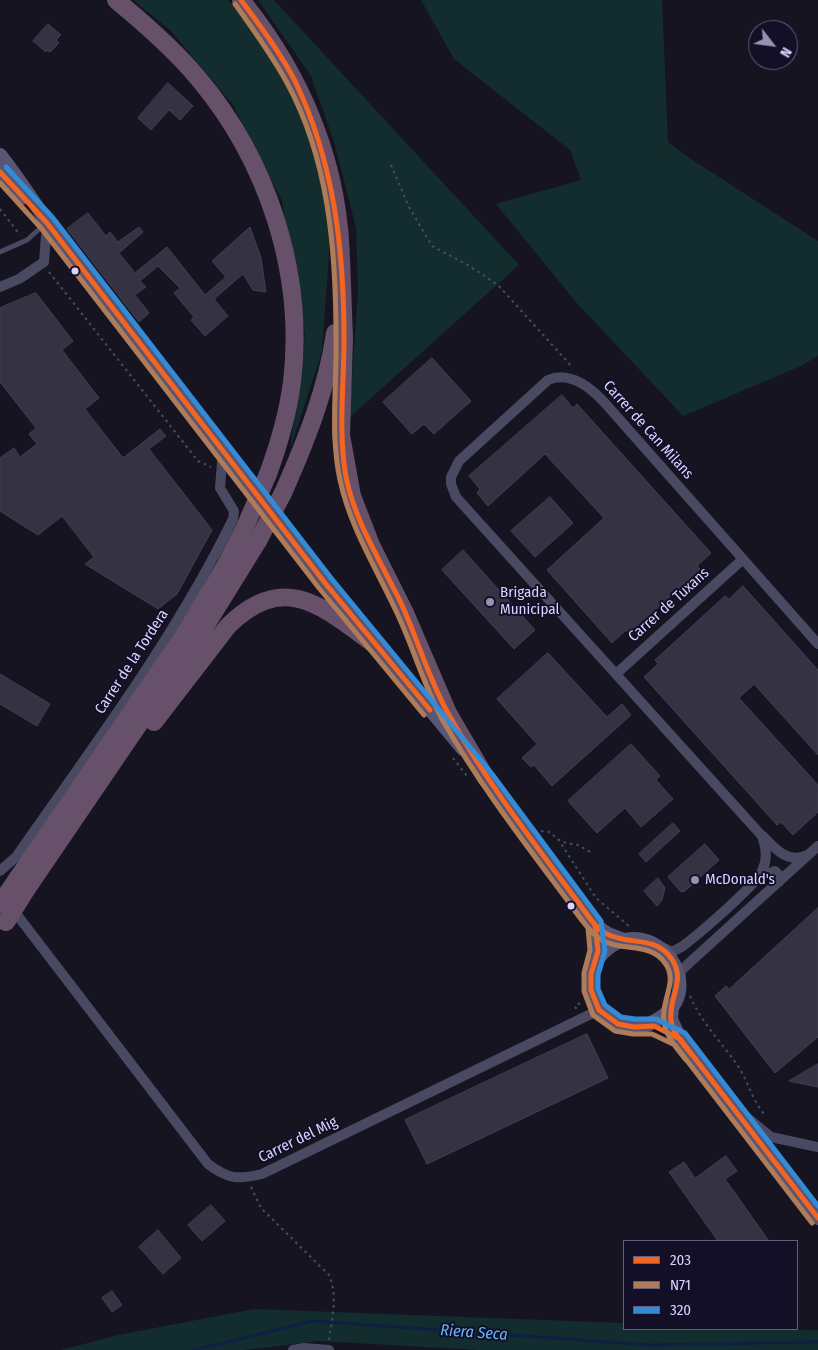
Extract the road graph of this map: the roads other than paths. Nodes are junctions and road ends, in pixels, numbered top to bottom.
1 (103, 0) edge
2 (116, 0) edge
3 (241, 0) edge
4 (136, 16) junction
5 (0, 155) edge
6 (0, 172) edge
7 (47, 223) junction
8 (0, 252) edge
9 (341, 257) junction
10 (0, 287) edge
11 (224, 450) junction
12 (743, 559) junction
13 (818, 644) edge
14 (378, 647) junction
15 (616, 674) junction
16 (478, 779) junction
17 (86, 802) junction
18 (756, 828) junction
19 (818, 846) edge
20 (809, 854) junction
21 (0, 871) edge
22 (756, 879) junction
23 (779, 882) junction
24 (22, 884) junction
25 (0, 892) edge
26 (0, 904) edge
27 (595, 925) junction
28 (3, 927) edge
29 (624, 940) junction
30 (657, 945) junction
31 (597, 960) junction
32 (679, 984) junction
33 (672, 1007) junction
34 (599, 1010) junction
35 (649, 1029) junction
36 (675, 1040) junction
37 (729, 1102) junction
38 (818, 1147) edge
39 (815, 1211) edge
40 (293, 1350) edge
41 (329, 1350) edge

1 - 4 highway
2 - 4 highway
3 - 9 highway
4 - 24 highway, bridge
5 - 7 main road
6 - 7 main road
7 - 8 lane
7 - 10 street
7 - 11 main road
9 - 16 highway
9 - 17 highway, bridge
11 - 14 main road
11 - 21 street, Carrer de la Tordera
12 - 13 street, Carrer de Can Milans
12 - 15 street, Carrer de Tuxans
12 - 15 street, Carrer de Can Milans
14 - 16 main road
14 - 17 highway
15 - 18 street, Carrer de Can Milans
16 - 27 main road
17 - 24 highway
18 - 20 street, Carrer de Can Milans
18 - 22 street, Carrer de Can Milans
19 - 20 street
20 - 23 street
22 - 23 street, Carrer de Can Milans
22 - 30 street, Carrer de Can Milans
23 - 32 street
24 - 26 highway, bridge
24 - 28 highway, bridge
25 - 34 street, Carrer del Mig
27 - 29 main road
27 - 31 main road
29 - 30 main road
29 - 31 main road
30 - 32 main road
31 - 34 main road
32 - 33 main road
33 - 35 main road
33 - 36 main road
34 - 35 main road
35 - 36 main road
36 - 37 main road
37 - 38 street
37 - 39 main road
40 - 41 street

